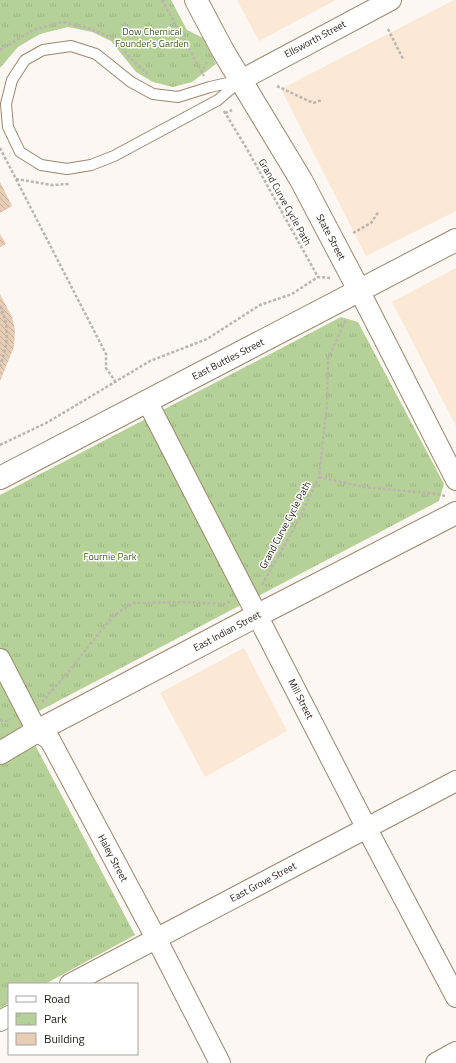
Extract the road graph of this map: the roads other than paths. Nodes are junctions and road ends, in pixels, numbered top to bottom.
1 (196, 0) edge
2 (391, 0) edge
3 (241, 80) junction
4 (456, 240) edge
5 (351, 296) junction
6 (147, 401) junction
7 (0, 478) edge
8 (454, 498) edge
9 (258, 615) junction
10 (0, 659) edge
11 (38, 731) junction
12 (0, 753) edge
13 (456, 781) edge
14 (366, 827) junction
15 (156, 938) junction
16 (72, 983) edge
17 (456, 997) edge
18 (456, 1052) edge
19 (220, 1063) edge
20 (436, 1063) edge

1 - 3 main road, State Street
2 - 3 street, Ellsworth Street
3 - 3 lane
3 - 5 main road, State Street
4 - 5 main road, East Buttles Street
5 - 6 main road, East Buttles Street
5 - 8 street, State Street
6 - 7 main road, East Buttles Street
6 - 9 street, Mill Street
8 - 9 main road, East Indian Street
9 - 11 main road, East Indian Street
9 - 14 street, Mill Street
10 - 11 street, Haley Street
11 - 12 main road, East Indian Street
11 - 15 street, Haley Street
13 - 14 street, East Grove Street
14 - 15 street, East Grove Street
14 - 17 street, Mill Street
15 - 16 street, East Grove Street
15 - 19 street, Haley Street
18 - 20 street

